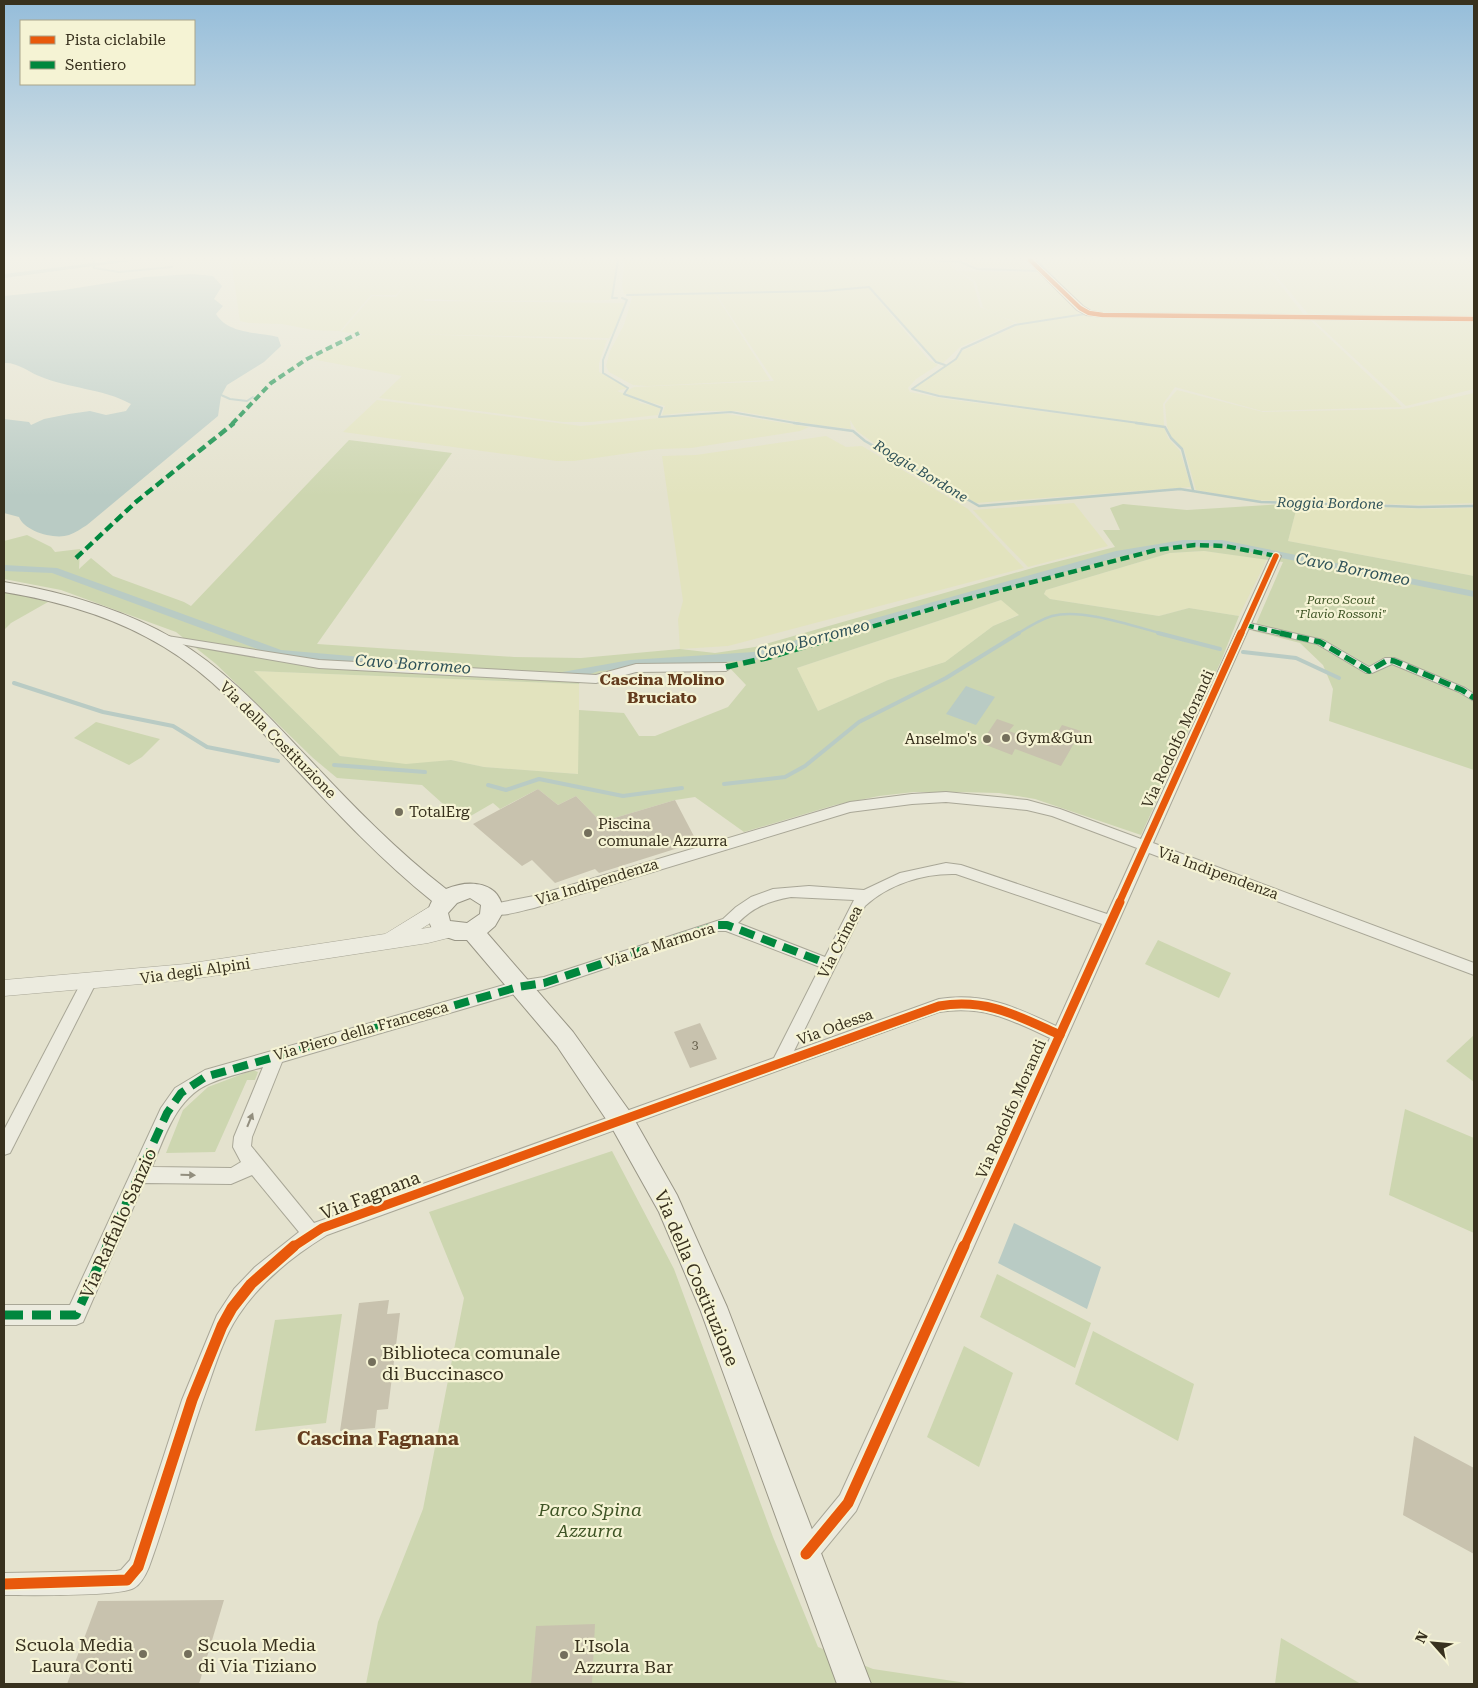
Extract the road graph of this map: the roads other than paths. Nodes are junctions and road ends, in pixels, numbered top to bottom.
1 (1276, 556) dead end
2 (4, 587) edge
3 (1245, 625) junction
4 (161, 638) junction
5 (726, 667) dead end
6 (1474, 698) edge
7 (1145, 846) junction
8 (865, 896) junction
9 (442, 904) junction
10 (493, 909) junction
11 (1112, 921) junction
12 (728, 925) junction
13 (460, 931) junction
14 (385, 941) junction
15 (828, 964) junction
16 (1474, 968) edge
17 (88, 983) junction
18 (518, 986) junction
19 (4, 988) edge
20 (1060, 1035) junction
21 (276, 1056) junction
22 (780, 1062) junction
23 (205, 1076) joint
24 (621, 1120) junction
25 (4, 1147) edge
26 (253, 1163) junction
27 (140, 1175) junction
28 (312, 1234) junction
29 (4, 1316) edge
30 (806, 1554) junction
31 (4, 1584) edge
32 (854, 1684) edge

1 - 3 street, Via Rodolfo Morandi
2 - 4 main road, Via della Costituzione
3 - 6 street
3 - 7 street, Via Rodolfo Morandi
4 - 5 street
4 - 9 main road, Via della Costituzione
7 - 10 street, Via Indipendenza
7 - 11 street, Via Rodolfo Morandi
7 - 16 street, Via Indipendenza
8 - 11 street, Via Crimea
8 - 12 street
8 - 15 street, Via Crimea
9 - 10 main road
9 - 13 main road
9 - 14 street
10 - 13 main road
11 - 20 street, Via Rodolfo Morandi
12 - 15 street, Via La Marmora
12 - 18 street, Via La Marmora
13 - 14 street
13 - 18 main road, Via della Costituzione
14 - 17 street, Via degli Alpini
15 - 22 street, Via Crimea
17 - 19 street, Via degli Alpini
17 - 25 street
18 - 21 street, Via Piero della Francesca
18 - 24 main road, Via della Costituzione
20 - 22 street, Via Odessa
20 - 30 street, Via Rodolfo Morandi
21 - 23 street, Via Piero della Francesca
26 -> 21 street
22 - 24 street, Via Odessa
23 - 27 street, Via Raffallo Sanzio
24 - 28 street, Via Fagnana
24 - 30 main road, Via della Costituzione
27 -> 26 street
26 - 28 street
27 - 29 street, Via Raffallo Sanzio
28 - 31 street, Via Fagnana
30 - 32 main road, Via della Costituzione

